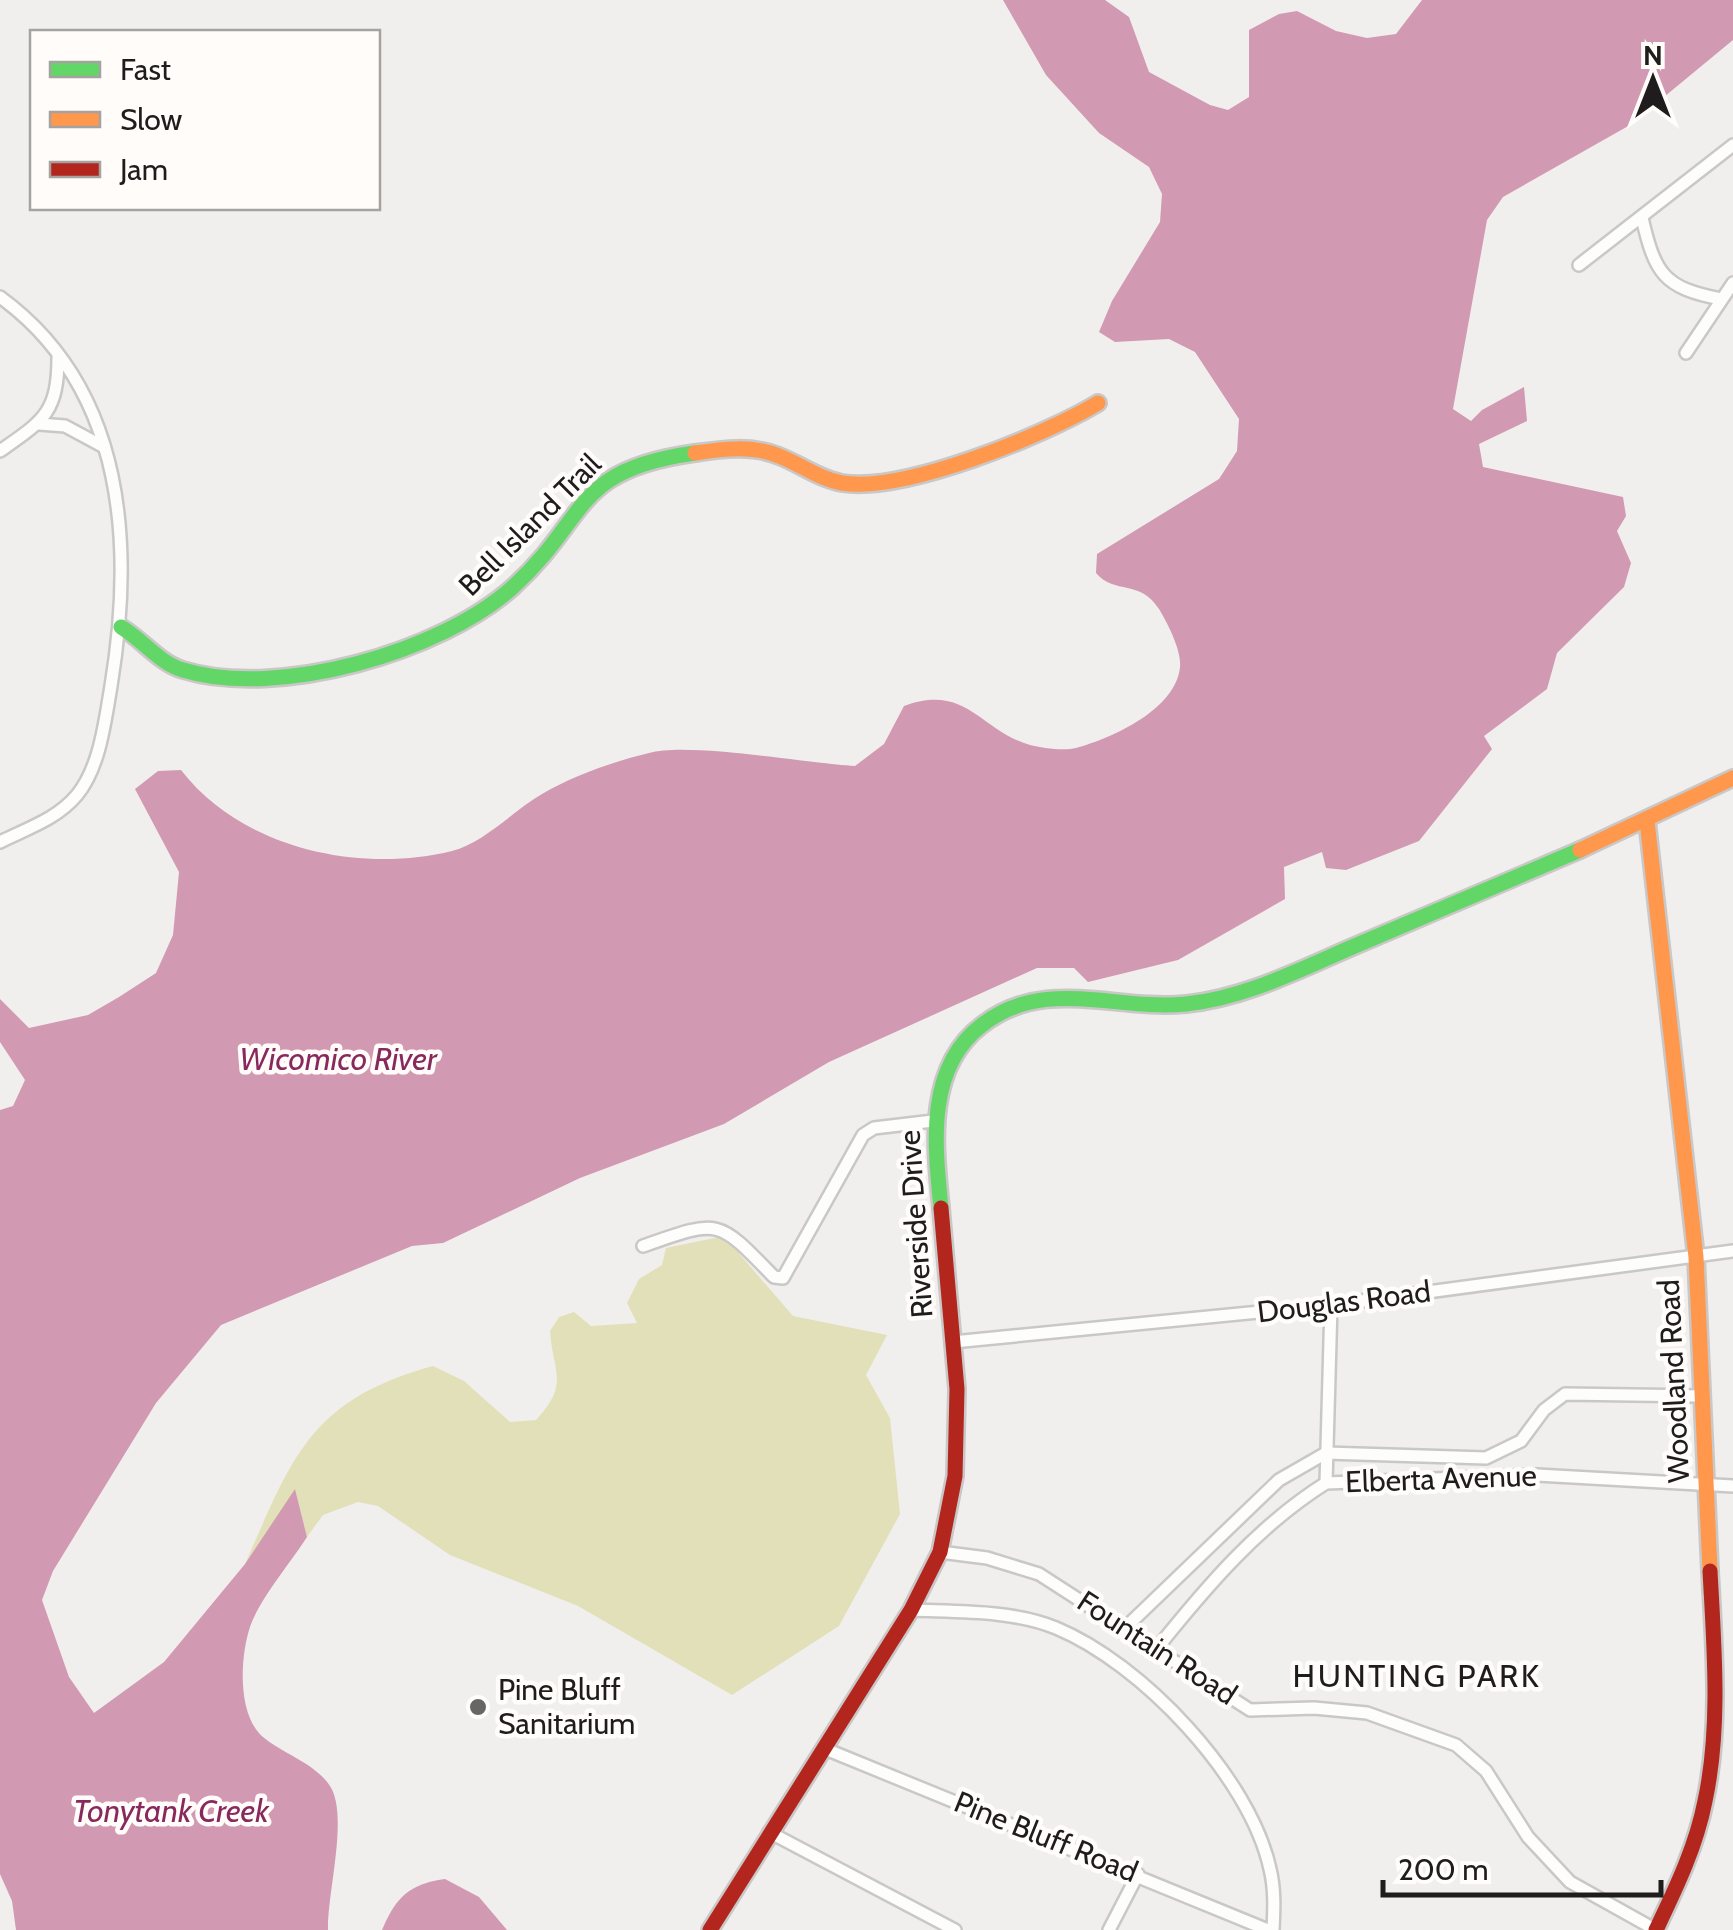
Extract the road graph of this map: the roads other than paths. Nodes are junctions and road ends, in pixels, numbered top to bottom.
1 (1733, 145) edge
2 (1642, 218) junction
3 (1579, 265) dead end
4 (1733, 282) edge
5 (0, 297) edge
6 (1720, 299) junction
7 (1686, 354) dead end
8 (58, 357) junction
9 (1098, 403) dead end
10 (39, 424) junction
11 (108, 450) junction
12 (0, 451) edge
13 (121, 627) junction
14 (1733, 778) edge
15 (1647, 822) junction
16 (0, 842) edge
17 (934, 1121) junction
18 (643, 1246) dead end
19 (1733, 1251) edge
20 (1696, 1257) junction
21 (1331, 1305) junction
22 (953, 1342) junction
23 (1701, 1396) junction
24 (1326, 1453) junction
25 (1326, 1483) junction
26 (1707, 1486) junction
27 (1733, 1486) edge
28 (940, 1552) junction
29 (911, 1610) junction
30 (1126, 1627) junction
31 (1158, 1647) junction
32 (823, 1748) junction
33 (770, 1832) junction
34 (1138, 1874) junction
35 (718, 1927) edge
36 (956, 1930) edge
37 (1109, 1930) edge
38 (1271, 1930) edge
39 (1656, 1930) edge

1 - 2 street
2 - 3 street
2 - 6 street
4 - 6 street
5 - 8 street
6 - 7 street
8 - 10 street
8 - 11 street
9 - 13 street, Bell Island Trail
10 - 11 street
10 - 12 street
11 - 13 street
13 - 16 street
14 - 15 street, Riverside Drive
15 - 17 street, Riverside Drive
15 - 20 street, Woodland Road
17 - 18 street
17 - 22 street, Riverside Drive
19 - 20 street, Douglas Road
20 - 21 street, Douglas Road
20 - 23 street, Woodland Road
21 - 22 street, Douglas Road
21 - 24 street
22 - 28 street, Riverside Drive
23 - 24 street
23 - 26 street, Woodland Road
24 - 25 street
24 - 30 street
25 - 26 street, Elberta Avenue
25 - 31 street, Elberta Avenue
26 - 27 street, Elberta Avenue
26 - 39 street, Woodland Road
28 - 29 street, Riverside Drive
28 - 30 street, Fountain Road
29 - 32 street, Riverside Drive
29 - 38 street
30 - 31 street, Fountain Road
31 - 39 street, Fountain Road
32 - 33 street, Riverside Drive
32 - 34 street, Pine Bluff Road
33 - 35 street, Riverside Drive
33 - 36 street
34 - 37 street
34 - 38 street, Pine Bluff Road

